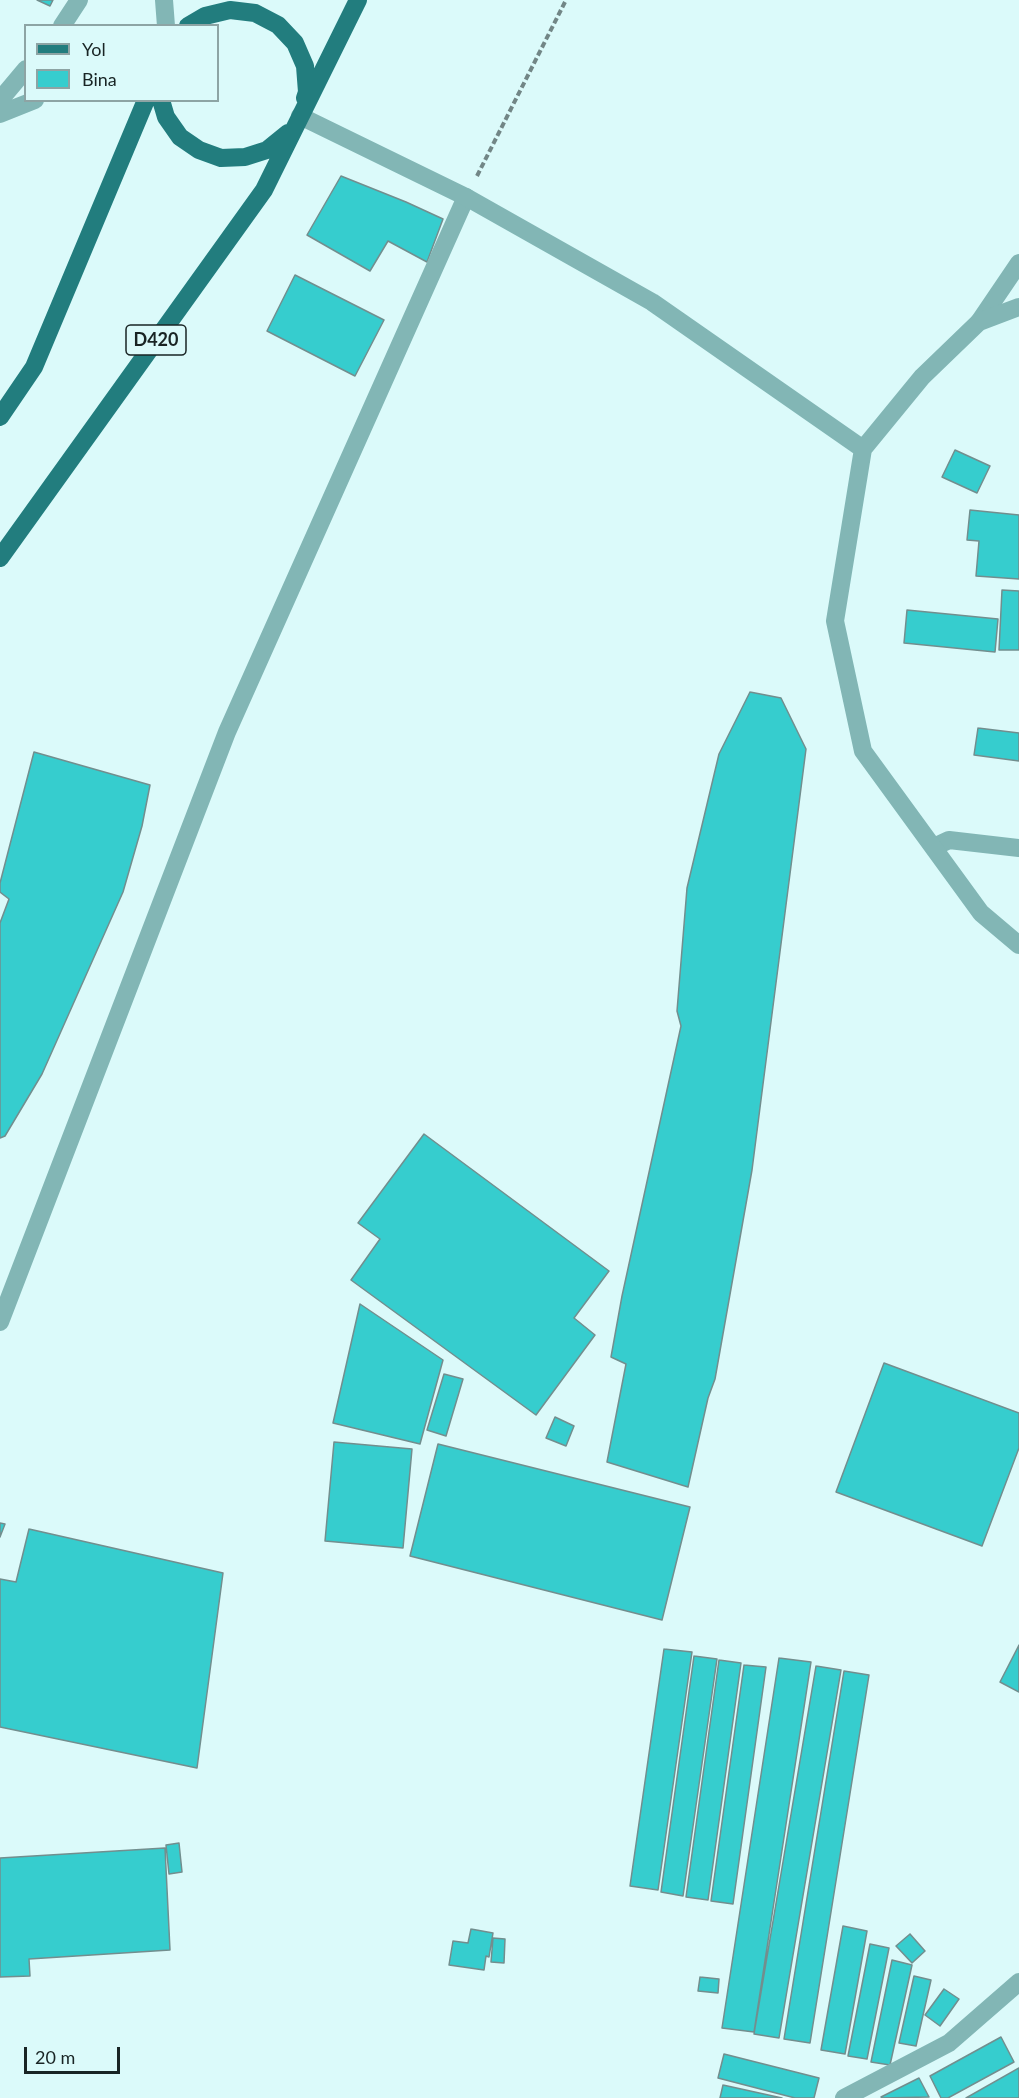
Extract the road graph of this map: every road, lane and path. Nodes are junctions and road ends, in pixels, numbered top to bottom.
1 (79, 0) edge
2 (164, 0) edge
3 (202, 0) edge
4 (358, 0) edge
5 (566, 0) edge
6 (63, 24) edge
7 (166, 24) edge
8 (187, 24) edge
9 (190, 24) edge
10 (24, 71) edge
11 (0, 100) edge
12 (29, 102) edge
13 (145, 102) edge
14 (162, 102) edge
15 (0, 114) edge
16 (300, 116) junction
17 (466, 197) junction
18 (1019, 263) edge
19 (1019, 307) edge
20 (980, 322) junction
21 (0, 417) edge
22 (863, 449) junction
23 (0, 558) edge
24 (934, 847) junction
25 (1019, 848) edge
26 (1019, 945) edge
27 (0, 1322) edge
28 (1019, 1982) edge
29 (844, 2098) edge

1 - 6 street
2 - 7 street
3 - 8 main road
4 - 16 main road, D420
5 - 17 path
9 - 16 main road
10 - 11 street
12 - 15 street
13 - 21 main road
14 - 16 main road
16 - 17 street
16 - 23 main road, D420
17 - 22 street
17 - 27 street
18 - 20 street
19 - 20 street
20 - 22 street
22 - 24 street
24 - 25 street
24 - 26 street
28 - 29 street

